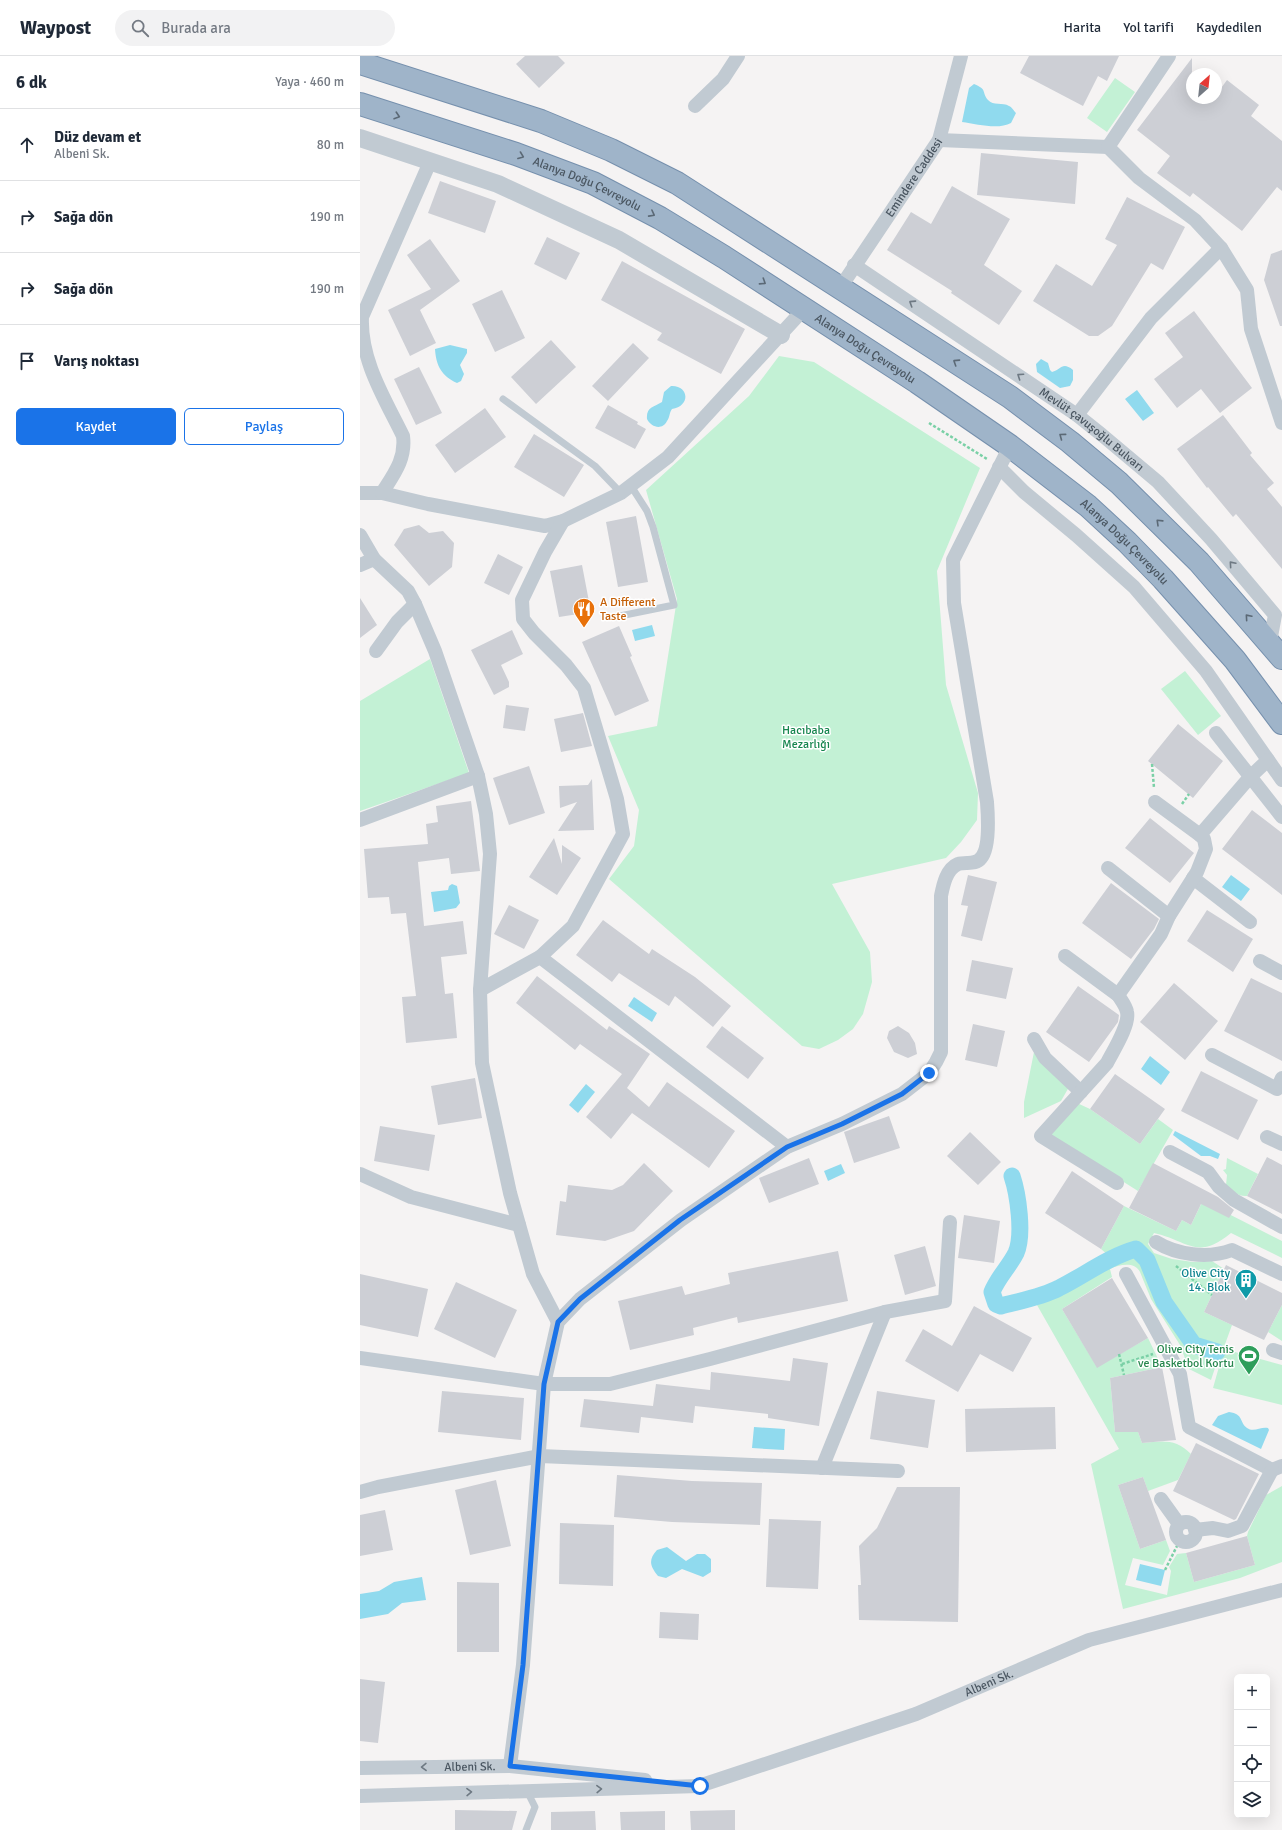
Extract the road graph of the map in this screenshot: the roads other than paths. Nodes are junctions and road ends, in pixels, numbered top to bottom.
1 (738, 56) edge
2 (961, 56) edge
3 (1169, 56) edge
4 (360, 63) edge
5 (360, 104) edge
6 (695, 106) dead end
7 (360, 138) edge
8 (940, 140) junction
9 (1108, 147) junction
10 (430, 162) junction
11 (1221, 248) junction
12 (854, 265) junction
13 (840, 288) junction
14 (804, 309) junction
15 (781, 335) junction
16 (503, 399) dead end
17 (1077, 415) junction
18 (1282, 423) edge
19 (1010, 446) junction
20 (999, 467) junction
21 (626, 490) junction
22 (382, 493) junction
23 (360, 494) edge
24 (563, 521) junction
25 (360, 534) edge
26 (374, 559) junction
27 (360, 565) edge
28 (415, 604) junction
29 (616, 617) dead end
30 (1278, 650) edge
31 (376, 651) dead end
32 (1282, 723) edge
33 (1216, 733) dead end
34 (1268, 760) junction
35 (478, 776) junction
36 (1250, 777) junction
37 (1282, 780) edge
38 (1154, 802) road end
39 (1282, 817) edge
40 (360, 820) edge
41 (1200, 835) junction
42 (1108, 868) dead end
43 (1193, 878) junction
44 (1169, 916) junction
45 (1250, 922) dead end
46 (1065, 956) dead end
47 (540, 957) junction
48 (1260, 962) dead end
49 (1282, 973) edge
50 (480, 990) junction
51 (1118, 995) junction
52 (1034, 1039) dead end
53 (1212, 1055) dead end
54 (1282, 1078) edge
55 (1081, 1092) junction
56 (1267, 1137) dead end
57 (1282, 1144) edge
58 (787, 1147) junction
59 (1170, 1152) dead end
60 (360, 1174) edge
61 (1117, 1183) dead end
62 (950, 1222) dead end
63 (519, 1225) junction
64 (1282, 1227) edge
65 (1162, 1246) road end
66 (1126, 1274) dead end
67 (1282, 1274) edge
68 (885, 1312) junction
69 (558, 1322) junction
70 (360, 1358) edge
71 (544, 1384) junction
72 (540, 1456) junction
73 (822, 1468) junction
74 (1277, 1468) edge
75 (898, 1471) dead end
76 (360, 1492) edge
77 (1161, 1499) dead end
78 (1179, 1524) junction
79 (1195, 1530) junction
80 (1282, 1590) edge
81 (510, 1766) junction
82 (360, 1768) edge
83 (700, 1786) junction
84 (526, 1791) junction
85 (360, 1796) edge
86 (526, 1830) edge

1 - 6 street
2 - 8 street, Emindere Caddesi
3 - 9 street
4 - 13 highway
5 -> 14 highway, Alanya Doğu Çevreyolu
7 - 10 street
8 - 9 street
8 - 12 street, Emindere Caddesi
9 - 11 street
10 - 15 street
10 - 22 street
11 - 17 street
11 - 18 street
12 - 13 street, Emindere Caddesi
17 -> 12 street, Mevlüt çavuşoğlu Bulvarı
30 -> 13 highway
14 - 15 street
14 - 19 highway, Alanya Doğu Çevreyolu
15 - 21 street
16 - 21 lane
30 -> 17 street, Mevlüt çavuşoğlu Bulvarı
19 - 20 street
19 - 32 highway, Alanya Doğu Çevreyolu
20 - 34 street
20 - 58 street
21 - 24 street
21 - 29 lane
22 - 23 street
22 - 24 street
24 - 47 street
25 - 26 street
26 - 27 street
26 - 28 street
28 - 31 street
28 - 35 street
33 - 36 street
34 - 36 street
34 - 37 street
35 - 40 street
35 - 50 street
36 - 39 street
36 - 41 street
38 - 41 street
41 - 43 street
42 - 44 street
43 - 44 street
43 - 45 street
44 - 51 street
46 - 51 street
47 - 50 street
47 - 58 street
48 - 49 street
50 - 63 street
51 - 55 street
52 - 55 street
53 - 54 street
55 - 61 street
56 - 57 street
58 - 69 street
59 - 64 street
60 - 63 street
62 - 68 street
63 - 69 street
65 - 67 street
66 - 74 street
68 - 71 street
68 - 73 street
69 - 71 street
70 - 71 street
71 - 72 street
72 - 73 street
72 - 76 street
72 - 81 street
73 - 75 street
74 - 79 street
77 - 78 street
78 - 79 street
78 - 79 street
80 - 83 street, Albeni Sk.
81 -> 82 street, Albeni Sk.
81 - 83 street, Albeni Sk.
84 -> 83 street, Albeni Sk.
85 -> 84 street, Albeni Sk.
84 - 86 lane

